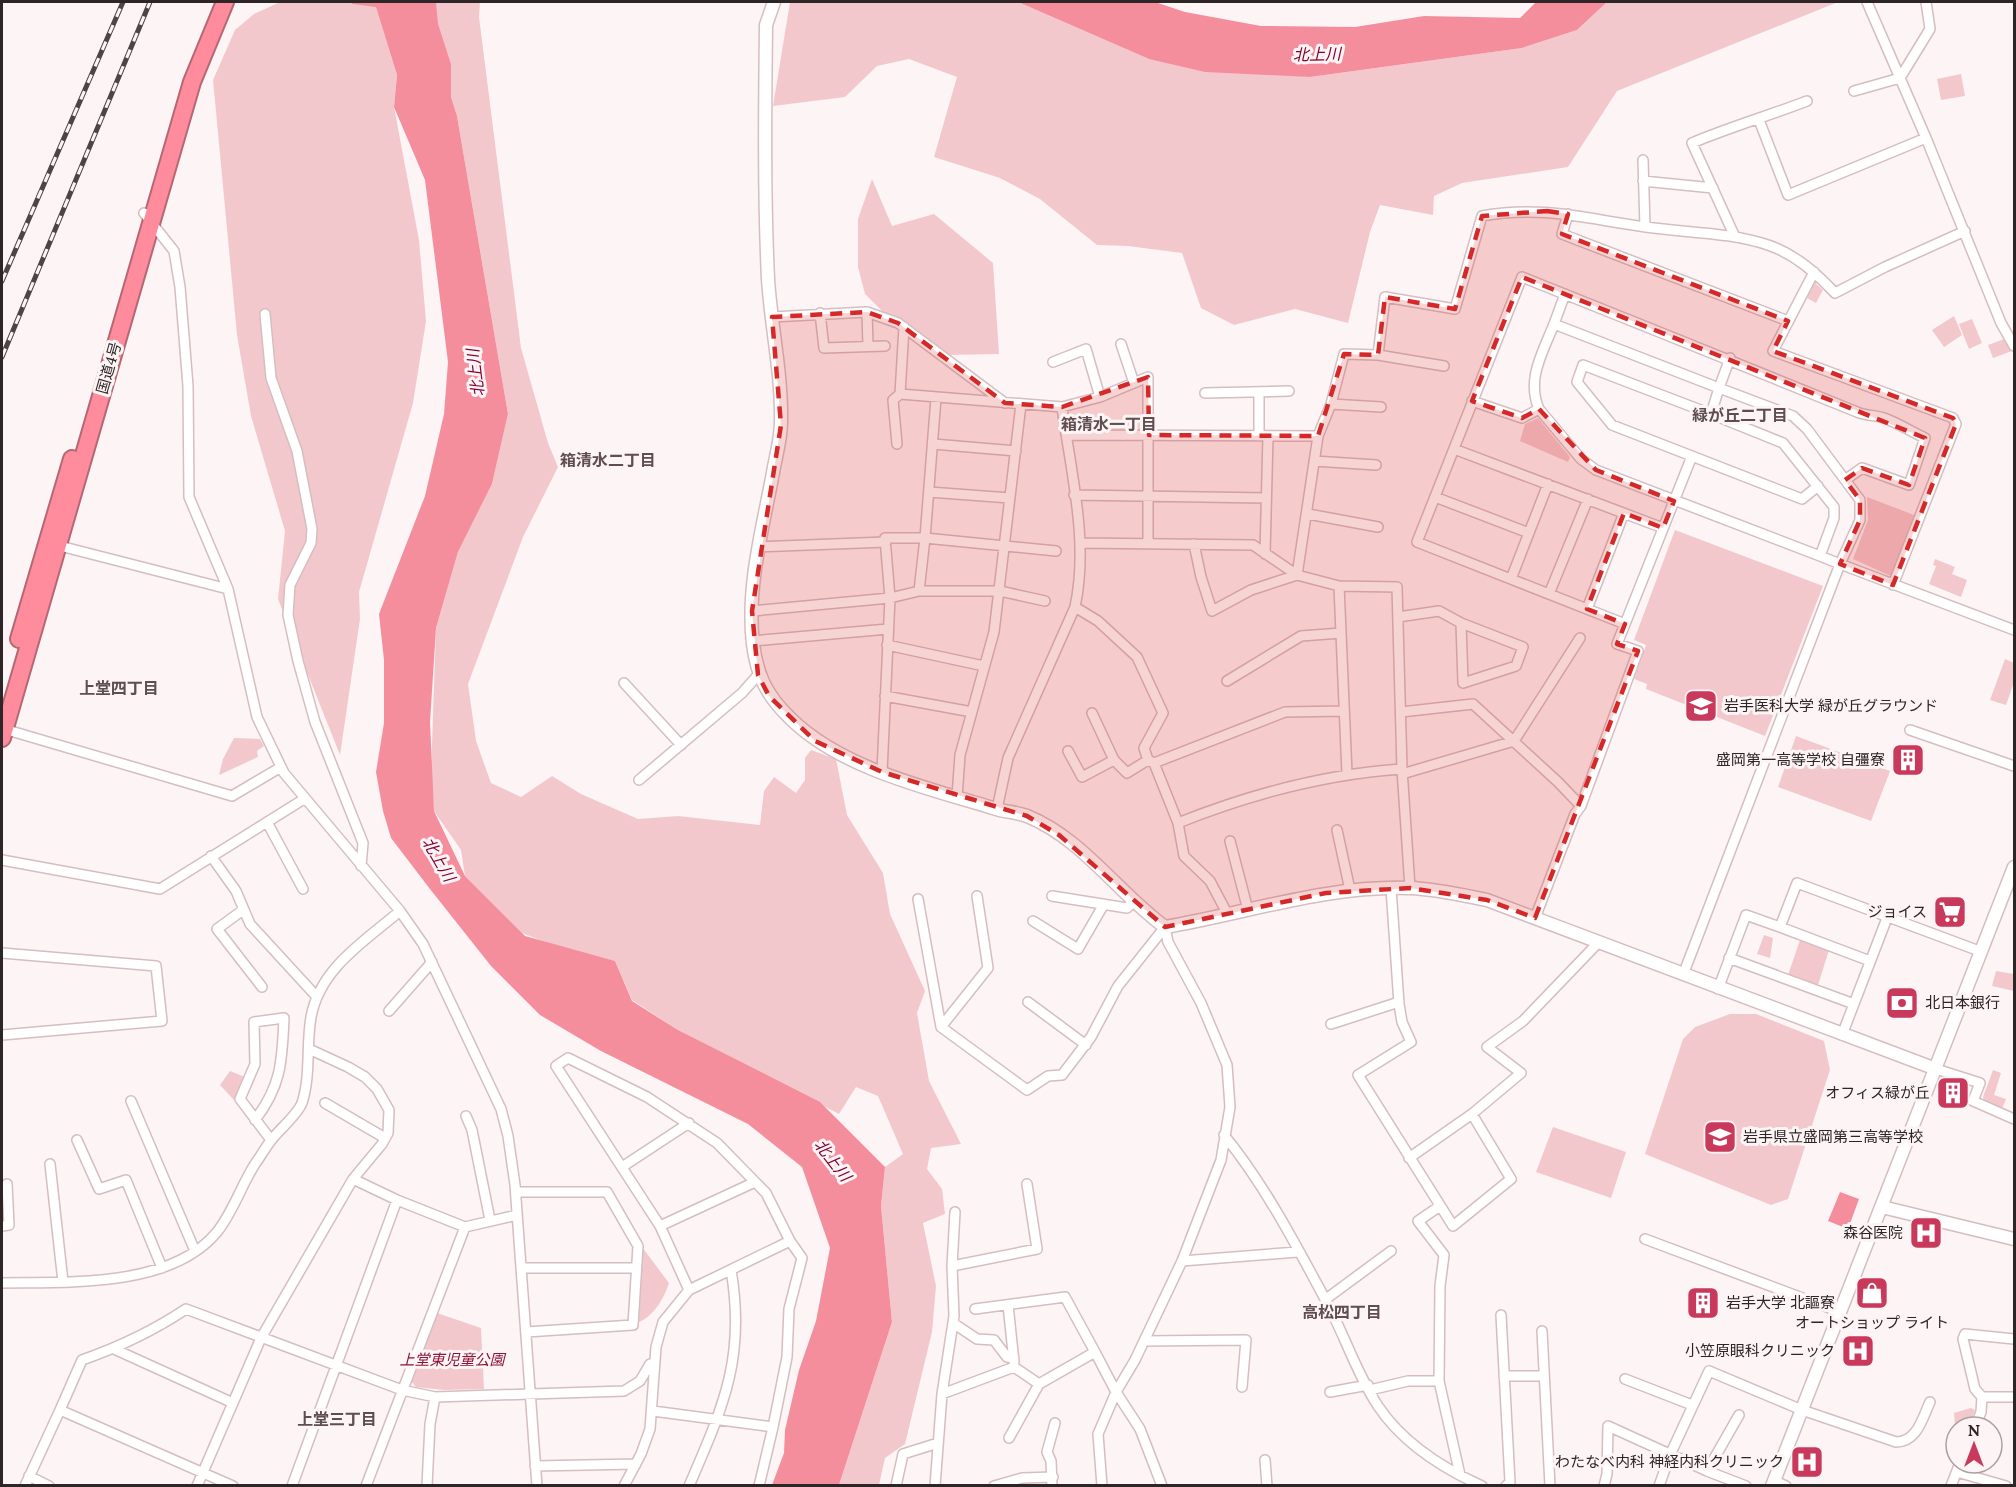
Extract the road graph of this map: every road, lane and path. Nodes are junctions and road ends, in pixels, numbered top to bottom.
1 (214, 2) edge
2 (225, 2) edge
3 (774, 2) edge
4 (1867, 2) edge
5 (1926, 2) edge
6 (1900, 78) junction
7 (1854, 92) dead end
8 (1806, 101) dead end
9 (1759, 120) junction
10 (1926, 138) junction
11 (1643, 160) dead end
12 (1643, 181) junction
13 (1713, 188) junction
14 (1568, 214) junction
15 (148, 216) junction
16 (1645, 227) junction
17 (1965, 231) junction
18 (1735, 237) junction
19 (1814, 272) junction
20 (1565, 294) junction
21 (867, 312) junction
22 (820, 313) junction
23 (265, 314) dead end
24 (772, 317) junction
25 (1788, 321) junction
26 (1554, 324) junction
27 (904, 327) junction
28 (1121, 344) dead end
29 (868, 346) junction
30 (885, 346) dead end
31 (2014, 346) edge
32 (1378, 355) junction
33 (1730, 358) junction
34 (1053, 362) dead end
35 (1444, 366) dead end
36 (1134, 383) junction
37 (1719, 388) junction
38 (1259, 392) junction
39 (1289, 392) dead end
40 (1206, 393) dead end
41 (900, 394) junction
42 (936, 398) junction
43 (1100, 398) junction
44 (1472, 402) junction
45 (1005, 403) junction
46 (1021, 404) junction
47 (1331, 404) junction
48 (1062, 407) junction
49 (1380, 407) dead end
50 (1539, 409) junction
51 (1711, 414) junction
52 (1066, 435) junction
53 (1149, 435) junction
54 (1263, 436) junction
55 (1318, 436) junction
56 (897, 444) dead end
57 (933, 444) junction
58 (1454, 449) junction
59 (1016, 451) junction
60 (1692, 456) junction
61 (1314, 461) junction
62 (1376, 465) dead end
63 (1845, 480) junction
64 (1548, 484) junction
65 (1818, 486) junction
66 (928, 492) junction
67 (1074, 495) junction
68 (1148, 496) junction
69 (1435, 496) junction
70 (1010, 498) junction
71 (1266, 498) junction
72 (1588, 499) junction
73 (1674, 501) junction
74 (1624, 513) junction
75 (1308, 514) junction
76 (1378, 527) dead end
77 (1664, 528) junction
78 (1529, 533) junction
79 (925, 538) junction
80 (886, 542) junction
81 (1080, 543) junction
82 (53, 544) junction
83 (1148, 544) junction
84 (1194, 544) junction
85 (758, 547) junction
86 (1005, 547) junction
87 (1056, 551) dead end
88 (1265, 554) junction
89 (1820, 556) junction
90 (1840, 564) junction
91 (1297, 575) junction
92 (1511, 579) junction
93 (1893, 585) junction
94 (1339, 586) junction
95 (228, 589) junction
96 (919, 591) junction
97 (1000, 591) junction
98 (1549, 594) junction
99 (890, 598) junction
100 (1045, 601) dead end
101 (1075, 607) junction
102 (1587, 609) junction
103 (752, 611) junction
104 (1398, 617) junction
105 (1461, 623) junction
106 (1625, 624) junction
107 (888, 629) junction
108 (2014, 630) edge
109 (1341, 633) junction
110 (1580, 638) dead end
111 (752, 641) junction
112 (887, 645) junction
113 (984, 666) junction
114 (758, 675) junction
115 (1227, 681) dead end
116 (624, 683) dead end
117 (885, 696) junction
118 (2, 700) edge
119 (1344, 711) junction
120 (972, 712) junction
121 (1092, 712) dead end
122 (1401, 712) junction
123 (1910, 729) dead end
124 (3, 734) edge
125 (1514, 741) junction
126 (681, 745) junction
127 (1068, 750) dead end
128 (1114, 760) junction
129 (1151, 761) junction
130 (2014, 766) edge
131 (281, 767) junction
132 (882, 772) junction
133 (1402, 772) junction
134 (1347, 774) junction
135 (639, 780) dead end
136 (957, 797) junction
137 (304, 798) junction
138 (1581, 806) junction
139 (997, 809) junction
140 (267, 822) junction
141 (1178, 823) junction
142 (1337, 830) dead end
143 (1230, 841) dead end
144 (211, 856) junction
145 (2, 860) edge
146 (361, 866) junction
147 (2014, 867) edge
148 (1391, 888) junction
149 (1410, 888) junction
150 (303, 889) dead end
151 (1350, 890) junction
152 (977, 896) dead end
153 (1052, 896) dead end
154 (918, 899) dead end
155 (1133, 902) junction
156 (1104, 904) junction
157 (243, 910) junction
158 (1248, 910) junction
159 (400, 911) junction
160 (1228, 915) junction
161 (1535, 918) junction
162 (1887, 918) junction
163 (1033, 921) dead end
164 (1166, 927) junction
165 (1780, 927) junction
166 (1597, 944) junction
167 (1982, 952) junction
168 (2, 953) edge
169 (1729, 958) junction
170 (1870, 961) junction
171 (432, 962) junction
172 (1683, 975) junction
173 (262, 987) dead end
174 (1718, 988) junction
175 (317, 998) junction
176 (1028, 1002) dead end
177 (1399, 1002) junction
178 (1854, 1004) junction
179 (389, 1011) dead end
180 (1332, 1024) dead end
181 (941, 1027) junction
182 (2, 1035) edge
183 (1842, 1035) junction
184 (1086, 1045) junction
185 (309, 1050) junction
186 (1936, 1069) junction
187 (131, 1101) dead end
188 (325, 1103) dead end
189 (1472, 1114) junction
190 (466, 1116) dead end
191 (2014, 1119) edge
192 (255, 1120) junction
193 (689, 1123) junction
194 (1224, 1136) junction
195 (385, 1138) junction
196 (77, 1140) dead end
197 (271, 1140) junction
198 (1409, 1158) junction
199 (50, 1164) dead end
200 (622, 1167) junction
201 (354, 1179) junction
202 (755, 1182) junction
203 (7, 1184) dead end
204 (1027, 1184) dead end
205 (516, 1192) junction
206 (397, 1200) junction
207 (1440, 1206) junction
208 (1882, 1207) junction
209 (955, 1212) dead end
210 (517, 1215) junction
211 (490, 1220) junction
212 (2, 1226) edge
213 (660, 1226) junction
214 (465, 1227) junction
215 (1645, 1239) dead end
216 (2014, 1239) edge
217 (790, 1241) junction
218 (195, 1251) junction
219 (1391, 1251) dead end
220 (1298, 1252) junction
221 (1182, 1261) junction
222 (952, 1266) junction
223 (162, 1268) junction
224 (522, 1268) junction
225 (636, 1268) junction
226 (731, 1270) junction
227 (63, 1282) junction
228 (2, 1283) edge
229 (689, 1290) junction
230 (1326, 1299) junction
231 (1008, 1305) junction
232 (975, 1309) dead end
233 (1840, 1312) junction
234 (1501, 1315) dead end
235 (952, 1323) junction
236 (1542, 1331) dead end
237 (526, 1332) junction
238 (261, 1338) junction
239 (2014, 1339) edge
240 (1144, 1341) junction
241 (656, 1347) junction
242 (114, 1349) junction
243 (1095, 1352) junction
244 (1014, 1362) junction
245 (336, 1366) junction
246 (1504, 1377) junction
247 (1544, 1377) junction
248 (1625, 1379) dead end
249 (1439, 1381) junction
250 (1038, 1384) junction
251 (1242, 1387) dead end
252 (1369, 1387) junction
253 (402, 1390) junction
254 (1116, 1392) junction
255 (1330, 1392) dead end
256 (529, 1394) junction
257 (942, 1394) junction
258 (435, 1397) junction
259 (1982, 1397) junction
260 (2014, 1398) edge
261 (1930, 1402) dead end
262 (233, 1403) junction
263 (1692, 1405) junction
264 (60, 1410) junction
265 (1802, 1410) junction
266 (653, 1411) junction
267 (1739, 1415) dead end
268 (1980, 1415) edge
269 (717, 1420) junction
270 (1055, 1423) dead end
271 (773, 1426) junction
272 (1009, 1438) dead end
273 (938, 1443) junction
274 (1670, 1455) junction
275 (1265, 1460) dead end
276 (636, 1464) junction
277 (535, 1466) junction
278 (1707, 1471) junction
279 (203, 1473) junction
280 (1460, 1474) junction
281 (1979, 1475) edge
282 (27, 1481) edge
283 (1053, 1481) edge
284 (1778, 1484) edge
285 (49, 1485) edge
286 (197, 1485) edge
287 (233, 1485) edge
288 (292, 1485) edge
289 (366, 1485) edge
290 (427, 1485) edge
291 (537, 1485) edge
292 (624, 1485) edge
293 (689, 1485) edge
294 (759, 1485) edge
295 (896, 1485) edge
296 (935, 1485) edge
297 (994, 1485) edge
298 (1102, 1485) edge
299 (1162, 1485) edge
300 (1267, 1485) edge
301 (1482, 1485) edge
302 (1506, 1485) edge
303 (1550, 1485) edge
304 (1604, 1485) edge
305 (1659, 1485) edge
306 (1746, 1485) edge
307 (2006, 1485) edge

1 - 15 highway, 国道4号
2 - 15 highway, 国道4号
3 - 24 street
4 - 6 street
5 - 6 street
6 - 7 street
6 - 10 street
8 - 9 street
9 - 10 street
9 - 13 street
10 - 17 street
11 - 12 street
12 - 13 street
12 - 16 street
13 - 18 street
14 - 16 street
14 - 25 street
14 - 32 street
15 - 82 highway, 国道4号
15 - 95 street
16 - 18 street
17 - 19 street
17 - 31 street
18 - 19 street
19 - 25 street
20 - 26 street
20 - 33 street
20 - 44 street
21 - 22 street
21 - 27 street
21 - 29 street
22 - 24 street
22 - 29 street
23 - 146 street
24 - 85 street
25 - 93 street
26 - 37 street
26 - 50 street
27 - 41 street
27 - 45 street
28 - 36 street
29 - 30 street
32 - 35 street
32 - 47 street
33 - 37 street
33 - 63 street
34 - 43 street
36 - 43 street
36 - 53 street
37 - 51 street
37 - 63 street
38 - 39 street
38 - 40 street
38 - 54 street
41 - 42 street
41 - 56 street
42 - 45 street
42 - 57 street
43 - 48 street
44 - 50 street
44 - 58 street
45 - 46 street
46 - 48 street
46 - 59 street
47 - 49 street
47 - 55 street
48 - 52 street
50 - 73 street
51 - 60 street
51 - 65 street
52 - 53 street
52 - 67 street
53 - 54 street
53 - 68 street
54 - 55 street
54 - 71 street
55 - 61 street
57 - 59 street
57 - 66 street
58 - 64 street
58 - 69 street
59 - 70 street
60 - 65 street
60 - 73 street
61 - 62 street
61 - 75 street
63 - 90 street
64 - 72 street
64 - 78 street
65 - 89 street
66 - 70 street
66 - 79 street
67 - 68 street
67 - 81 street
68 - 71 street
68 - 83 street
69 - 78 street
69 - 92 street
70 - 86 street
71 - 88 street
72 - 74 street
72 - 98 street
73 - 77 street
73 - 89 street
74 - 77 street
74 - 102 street
75 - 76 street
75 - 91 street
77 - 106 street
78 - 92 street
79 - 80 street
79 - 86 street
79 - 96 street
80 - 85 street
80 - 99 street
81 - 83 street
81 - 101 street
82 - 95 street
82 - 118 highway, 国道4号
82 - 124 highway, 国道4号
83 - 84 street
84 - 88 street
84 - 91 street
85 - 103 street
86 - 87 street
86 - 97 street
88 - 91 street
89 - 90 street
90 - 93 street
90 - 172 street
91 - 94 street
92 - 98 street
93 - 108 street
94 - 104 street
94 - 109 street
95 - 131 street
96 - 97 street
96 - 99 street
97 - 100 street
97 - 113 street
98 - 102 street
99 - 103 street
99 - 107 street
101 - 129 street
101 - 139 street
102 - 106 street
103 - 111 street
104 - 105 street
104 - 122 street
105 - 105 street
106 - 138 street
107 - 111 street
107 - 112 street
109 - 115 street
109 - 119 street
110 - 125 street
111 - 114 street
112 - 113 street
112 - 117 street
113 - 120 street
114 - 126 street
114 - 132 street
116 - 126 street
117 - 120 street
117 - 132 street
119 - 129 street
119 - 134 street
120 - 136 street
121 - 128 street
122 - 125 street
122 - 133 street
123 - 130 street
124 - 131 street
125 - 133 street
125 - 138 street
126 - 135 street
127 - 128 street
128 - 129 street
129 - 141 street
131 - 137 street
132 - 136 street
133 - 134 street
133 - 149 street
134 - 141 street
136 - 139 street
137 - 140 street
137 - 146 street
138 - 161 street
139 - 155 street
140 - 144 street
140 - 150 street
141 - 160 street
142 - 151 street
143 - 158 street
144 - 145 street
144 - 157 street
146 - 159 street
147 - 167 street
148 - 149 street
148 - 151 street
148 - 177 street
149 - 161 street
151 - 158 street
152 - 181 street
153 - 156 street
154 - 181 street
155 - 156 street
155 - 164 street
156 - 163 street
157 - 173 street
157 - 175 street
158 - 160 street
159 - 171 street
159 - 175 street
160 - 164 street
161 - 166 street
162 - 165 street
162 - 167 street
162 - 170 street
164 - 184 street
164 - 194 street
165 - 169 street
165 - 170 street
166 - 172 street
166 - 189 street
167 - 186 street
168 - 182 street
169 - 174 street
169 - 178 street
170 - 178 street
171 - 179 street
171 - 205 street
172 - 174 street
174 - 183 street
175 - 185 street
176 - 184 street
177 - 180 street
177 - 198 street
178 - 183 street
181 - 184 street
183 - 186 street
185 - 195 street
185 - 197 street
186 - 191 street
186 - 208 street
187 - 218 street
188 - 195 street
189 - 198 street
189 - 207 street
190 - 211 street
192 - 192 street
192 - 197 street
193 - 200 street
193 - 200 street
193 - 202 street
194 - 220 street
194 - 221 street
195 - 201 street
196 - 223 street
197 - 218 street
198 - 207 street
199 - 227 street
200 - 213 street
201 - 206 street
201 - 238 street
202 - 213 street
202 - 217 street
203 - 212 street
204 - 222 street
205 - 210 street
205 - 225 street
206 - 214 street
206 - 245 street
207 - 249 street
208 - 216 street
208 - 233 street
209 - 222 street
210 - 211 street
210 - 224 street
211 - 214 street
213 - 229 street
214 - 253 street
215 - 233 street
217 - 226 street
217 - 271 street
218 - 223 street
219 - 230 street
220 - 221 street
220 - 230 street
221 - 240 street
222 - 235 street
223 - 227 street
224 - 225 street
224 - 237 street
225 - 237 street
226 - 229 street
226 - 269 street
227 - 228 street
229 - 241 street
230 - 252 street
231 - 232 street
231 - 243 street
231 - 244 street
233 - 265 street
234 - 246 street
235 - 244 street
235 - 257 street
236 - 247 street
237 - 256 street
238 - 242 street
238 - 245 street
238 - 262 street
239 - 259 street
240 - 251 street
240 - 254 street
241 - 256 street
241 - 266 street
242 - 262 street
242 - 264 street
243 - 250 street
243 - 254 street
244 - 250 street
244 - 257 street
245 - 253 street
245 - 288 street
246 - 247 street
246 - 302 street
247 - 303 street
248 - 263 street
249 - 252 street
249 - 280 street
250 - 272 street
252 - 255 street
252 - 280 street
253 - 258 street
253 - 289 street
254 - 298 street
254 - 299 street
256 - 258 street
256 - 277 street
257 - 273 street
258 - 290 street
259 - 260 street
259 - 268 street
261 - 265 street
262 - 279 street
263 - 265 street
263 - 274 street
264 - 279 street
264 - 282 street
265 - 284 street
266 - 269 street
266 - 276 street
267 - 278 street
269 - 271 street
269 - 293 street
270 - 283 street
271 - 294 street
273 - 295 street
273 - 296 street
274 - 278 street
274 - 304 street
274 - 305 street
275 - 300 street
276 - 277 street
276 - 292 street
277 - 291 street
278 - 306 street
279 - 286 street
279 - 287 street
280 - 301 street
281 - 307 street
282 - 285 street
283 - 297 street

